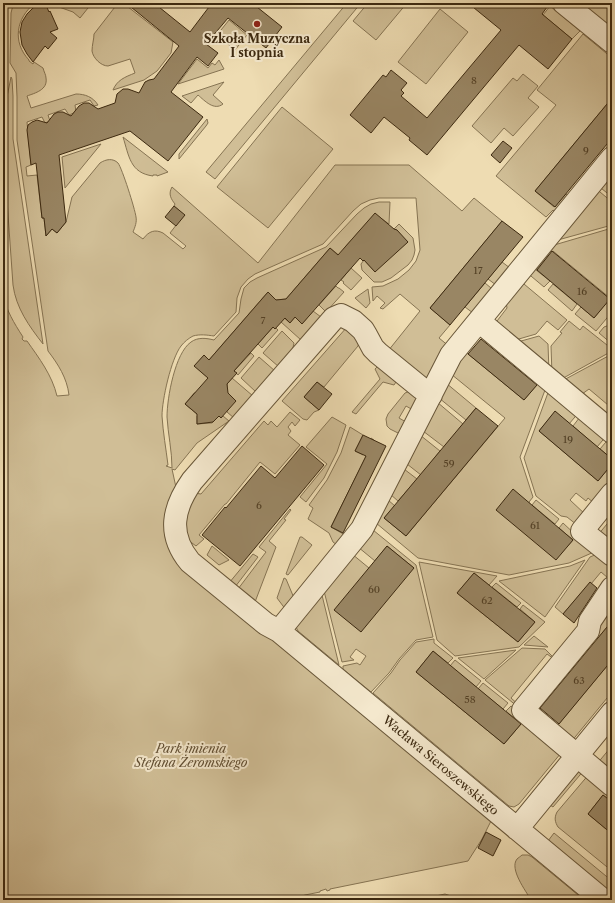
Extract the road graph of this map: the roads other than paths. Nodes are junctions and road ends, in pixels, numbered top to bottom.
1 (564, 3) edge
2 (612, 42) edge
3 (612, 158) edge
4 (479, 321) junction
5 (431, 394) junction
6 (612, 432) edge
7 (612, 494) edge
8 (612, 555) edge
9 (612, 588) edge
10 (279, 631) junction
11 (612, 713) edge
12 (577, 755) junction
13 (612, 785) edge
14 (518, 829) junction
15 (603, 900) edge

1 - 2 street
3 - 4 street
4 - 5 street
4 - 6 street
5 - 10 street
5 - 10 street, Wacława Sieroszewskiego
7 - 8 street
9 - 12 street
10 - 14 street, Wacława Sieroszewskiego
11 - 12 street
12 - 13 street
12 - 14 street
14 - 15 street, Wacława Sieroszewskiego

